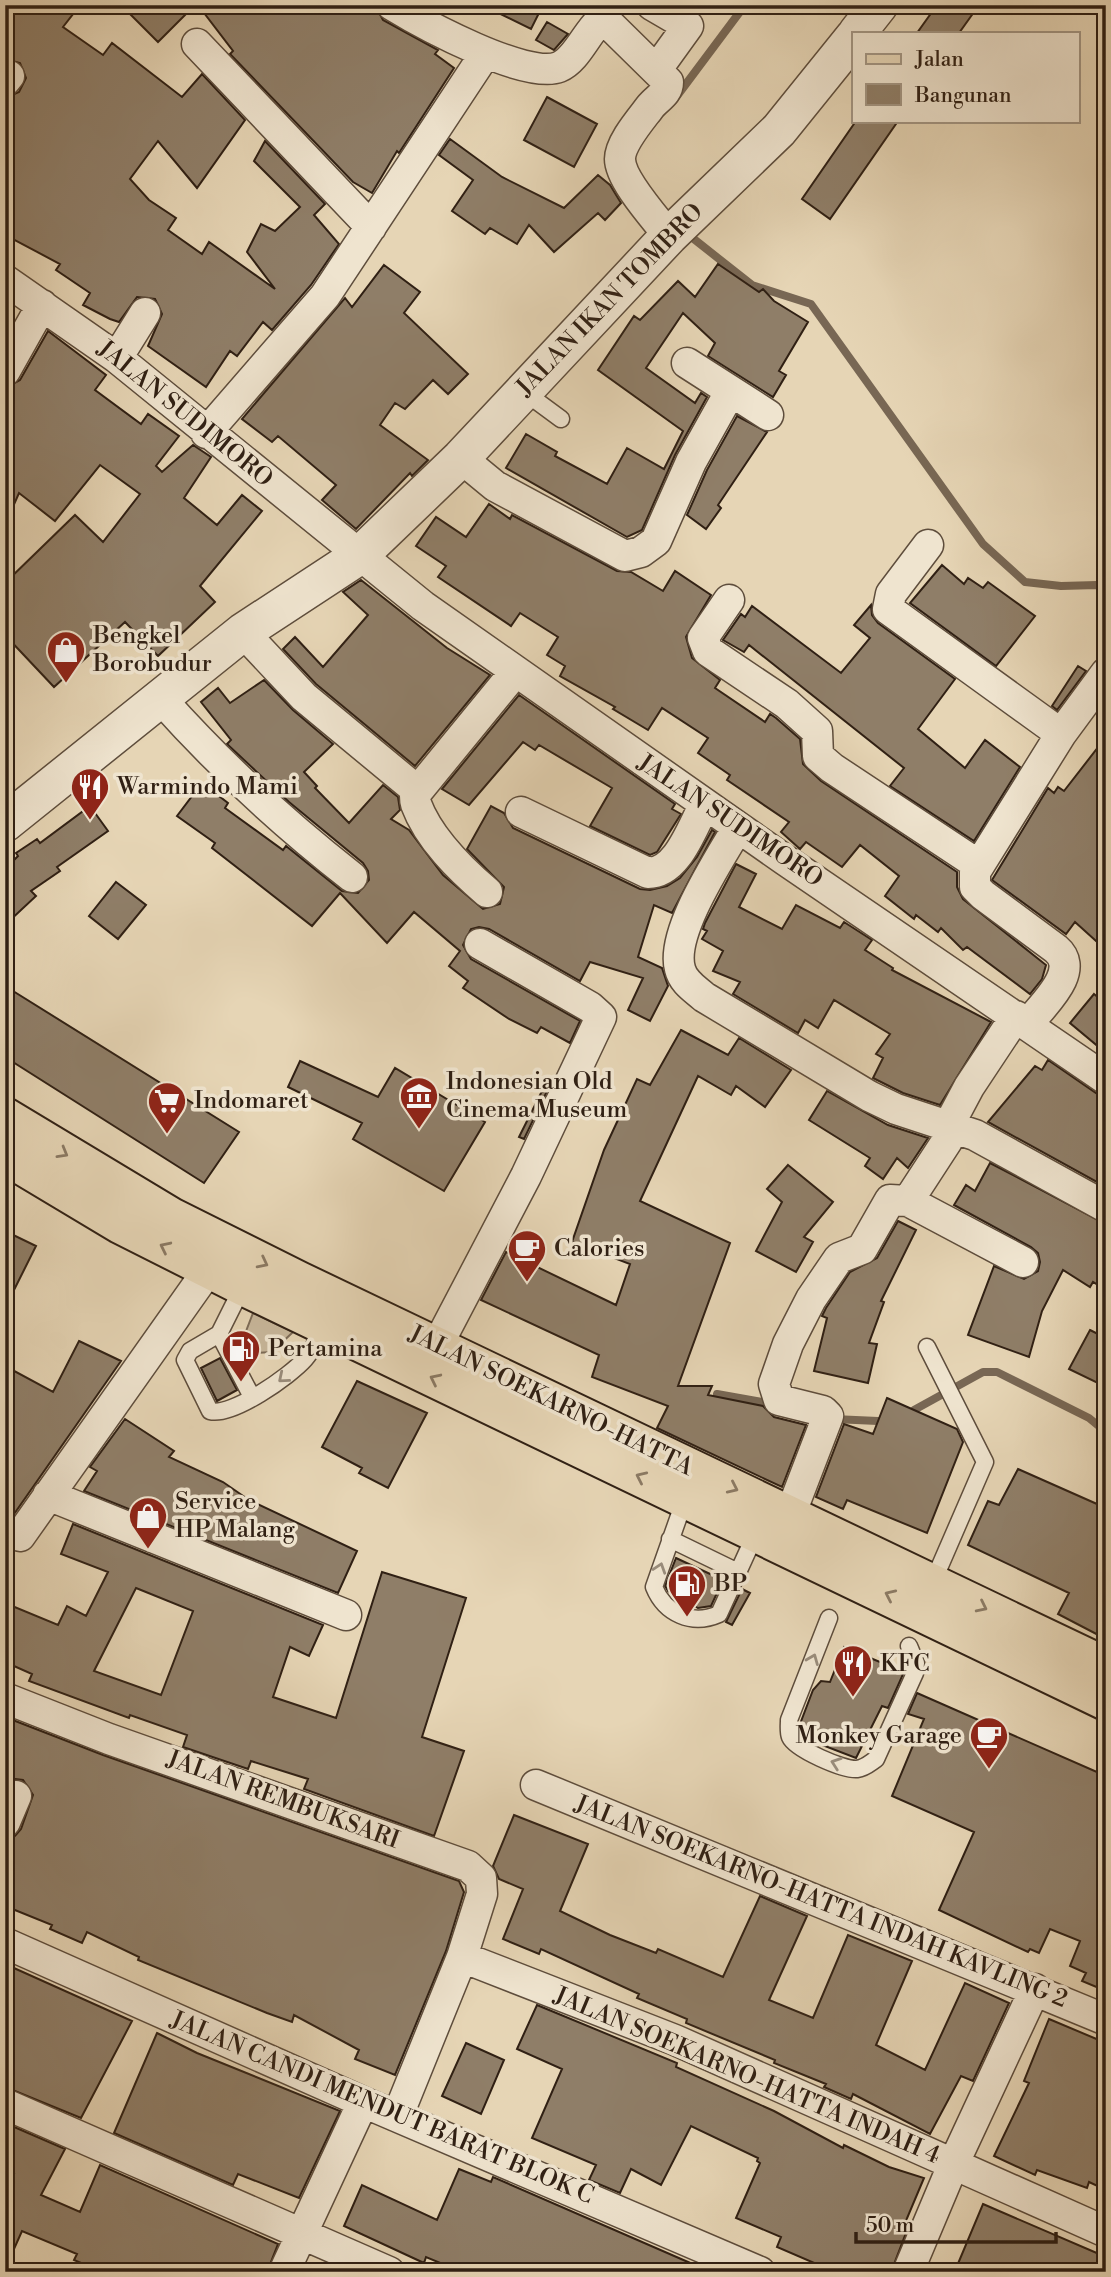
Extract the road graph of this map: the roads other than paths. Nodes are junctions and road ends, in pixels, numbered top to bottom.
1 (392, 5) edge
2 (652, 5) edge
3 (879, 5) edge
4 (857, 32) edge
5 (852, 39) edge
6 (197, 44) dead end
7 (485, 54) junction
8 (657, 69) junction
9 (371, 227) junction
10 (669, 236) junction
11 (5, 280) edge
12 (42, 305) junction
13 (145, 313) dead end
14 (117, 358) junction
15 (687, 363) dead end
16 (5, 371) edge
17 (523, 391) junction
18 (730, 392) junction
19 (768, 415) dead end
20 (561, 419) dead end
21 (206, 433) junction
22 (461, 458) junction
23 (928, 545) dead end
24 (359, 555) junction
25 (729, 600) dead end
26 (243, 632) junction
27 (515, 672) junction
28 (1106, 673) edge
29 (162, 700) junction
30 (1061, 734) junction
31 (416, 793) junction
32 (705, 804) junction
33 (521, 812) dead end
34 (5, 823) edge
35 (738, 827) junction
36 (978, 864) junction
37 (352, 877) dead end
38 (487, 892) dead end
39 (480, 944) dead end
40 (1022, 1020) junction
41 (1106, 1079) edge
42 (5, 1117) edge
43 (950, 1128) junction
44 (5, 1155) edge
45 (908, 1201) junction
46 (1106, 1207) edge
47 (1023, 1262) dead end
48 (209, 1269) junction
49 (243, 1286) junction
50 (325, 1326) junction
51 (219, 1334) junction
52 (437, 1346) junction
53 (926, 1347) dead end
54 (252, 1397) junction
55 (48, 1494) junction
56 (685, 1498) junction
57 (790, 1515) junction
58 (756, 1533) junction
59 (20, 1536) dead end
60 (670, 1539) junction
61 (738, 1572) junction
62 (933, 1582) junction
63 (346, 1615) dead end
64 (829, 1618) dead end
65 (908, 1646) dead end
66 (1049, 1656) junction
67 (1106, 1667) edge
68 (5, 1698) edge
69 (1106, 1701) edge
70 (536, 1784) dead end
71 (5, 1943) edge
72 (462, 1957) junction
73 (1035, 1989) junction
74 (1106, 2020) edge
75 (363, 2102) junction
76 (5, 2104) edge
77 (398, 2115) junction
78 (953, 2165) junction
79 (1106, 2232) edge
80 (302, 2234) junction
81 (284, 2272) edge
82 (389, 2272) edge
83 (760, 2272) edge
84 (908, 2272) edge

1 - 7 street
2 - 8 street
3 - 4 street, JALAN IKAN TOMBRO
5 - 10 street, JALAN IKAN TOMBRO
6 - 9 street
7 - 8 street
7 - 9 street
8 - 10 street
9 - 21 street
10 - 17 street, JALAN IKAN TOMBRO
11 - 12 street, JALAN SUDIMORO
12 - 14 street, JALAN SUDIMORO
12 - 16 street
13 - 14 street
14 - 21 street, JALAN SUDIMORO
15 - 18 street
17 - 20 lane
17 - 22 street, JALAN IKAN TOMBRO
18 - 19 street
18 - 22 street
21 - 24 street, JALAN SUDIMORO
22 - 24 street, JALAN IKAN TOMBRO
23 - 30 street
24 - 26 street
24 - 27 street, JALAN SUDIMORO
25 - 36 street
26 - 29 street
26 - 31 street
27 - 31 street
27 - 32 street, JALAN SUDIMORO
28 - 30 street
29 - 34 street
29 - 37 street
30 - 36 street
31 - 38 street
32 - 33 street
32 - 35 street, JALAN SUDIMORO
35 - 40 street, JALAN SUDIMORO
35 - 43 street
36 - 40 street
39 - 52 street
40 - 41 street, JALAN SUDIMORO
40 - 43 street
42 -> 52 main road, JALAN SOEKARNO-HATTA
43 - 45 street
43 - 46 street
48 -> 44 main road, JALAN SOEKARNO-HATTA
45 - 47 street
45 - 57 street
48 - 49 main road, JALAN SOEKARNO-HATTA
48 - 55 street
49 - 50 main road, JALAN SOEKARNO-HATTA
49 - 51 lane
50 -> 54 lane
56 -> 50 main road, JALAN SOEKARNO-HATTA
51 - 54 lane
51 - 54 lane
52 -> 57 main road, JALAN SOEKARNO-HATTA
53 - 62 lane
55 - 59 street
55 - 63 street
56 - 58 main road, JALAN SOEKARNO-HATTA
56 - 60 lane
57 - 62 main road, JALAN SOEKARNO-HATTA
58 - 61 lane
66 -> 58 main road, JALAN SOEKARNO-HATTA
60 - 61 lane
61 -> 60 lane
62 -> 66 main road, JALAN SOEKARNO-HATTA
65 -> 64 lane
66 - 67 main road, JALAN SOEKARNO-HATTA
66 - 69 main road, JALAN SOEKARNO-HATTA
68 - 72 street, JALAN REMBUKSARI
70 - 73 street, JALAN SOEKARNO-HATTA INDAH KAVLING 2
71 - 75 street, JALAN CANDI MENDUT BARAT BLOK C
72 - 77 street, JALAN REMBUKSARI
72 - 78 street, JALAN SOEKARNO-HATTA INDAH 4
73 - 74 street, JALAN SOEKARNO-HATTA INDAH KAVLING 2
73 - 78 street
75 - 77 street, JALAN CANDI MENDUT BARAT BLOK C
75 - 80 street
76 - 80 street
77 - 83 street, JALAN CANDI MENDUT BARAT BLOK C
78 - 79 street, JALAN SOEKARNO-HATTA INDAH 4
78 - 84 street
80 - 81 street
80 - 82 street

